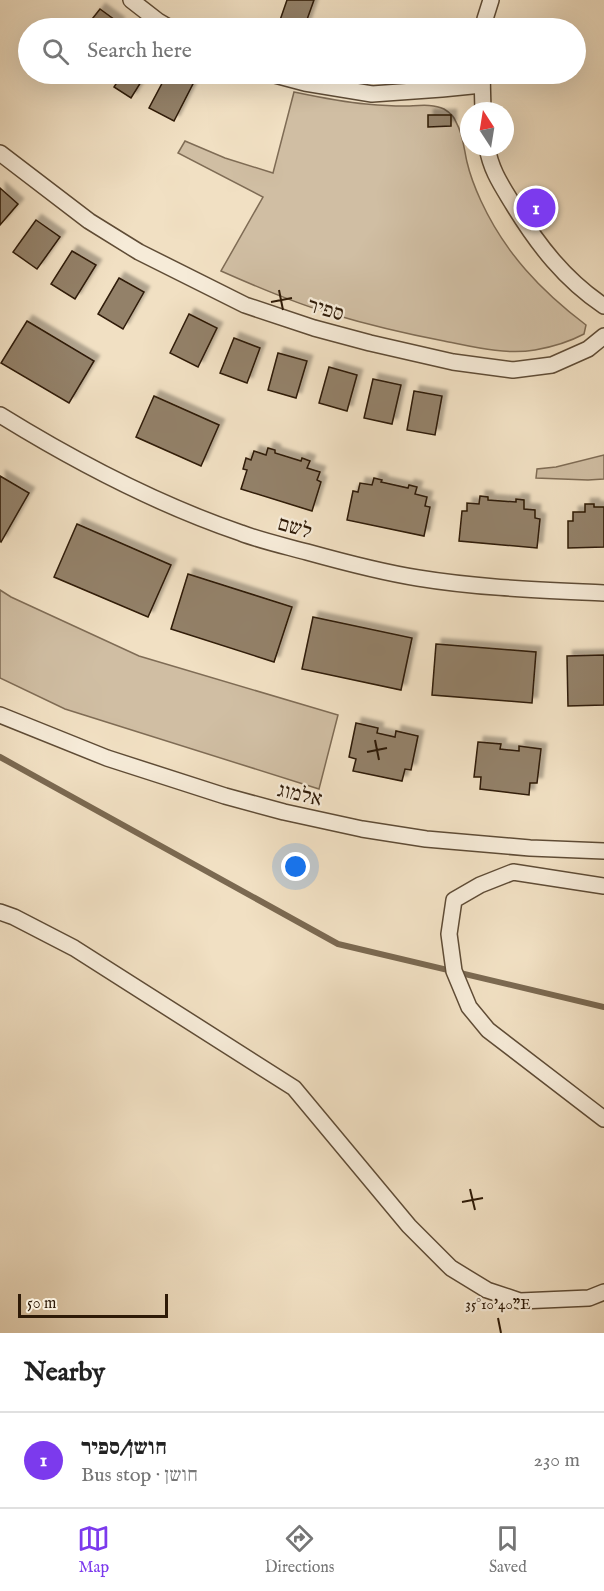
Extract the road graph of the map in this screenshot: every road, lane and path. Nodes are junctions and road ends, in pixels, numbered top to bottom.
1 (131, 0) edge
2 (491, 0) edge
3 (154, 18) edge
4 (485, 18) edge
5 (311, 84) edge
6 (445, 84) edge
7 (482, 84) edge
8 (483, 102) edge
9 (0, 153) edge
10 (489, 156) edge
11 (604, 306) edge
12 (604, 336) edge
13 (0, 415) edge
14 (604, 593) edge
15 (0, 715) edge
16 (604, 851) edge
17 (604, 886) edge
18 (0, 912) edge
19 (604, 1119) edge
20 (604, 1292) edge

1 - 3 street
2 - 4 street
5 - 6 street
7 - 8 street
9 - 12 street, ספיר
10 - 11 street
13 - 14 street, לשם
15 - 16 street, אלמוג
17 - 19 street
18 - 20 street

